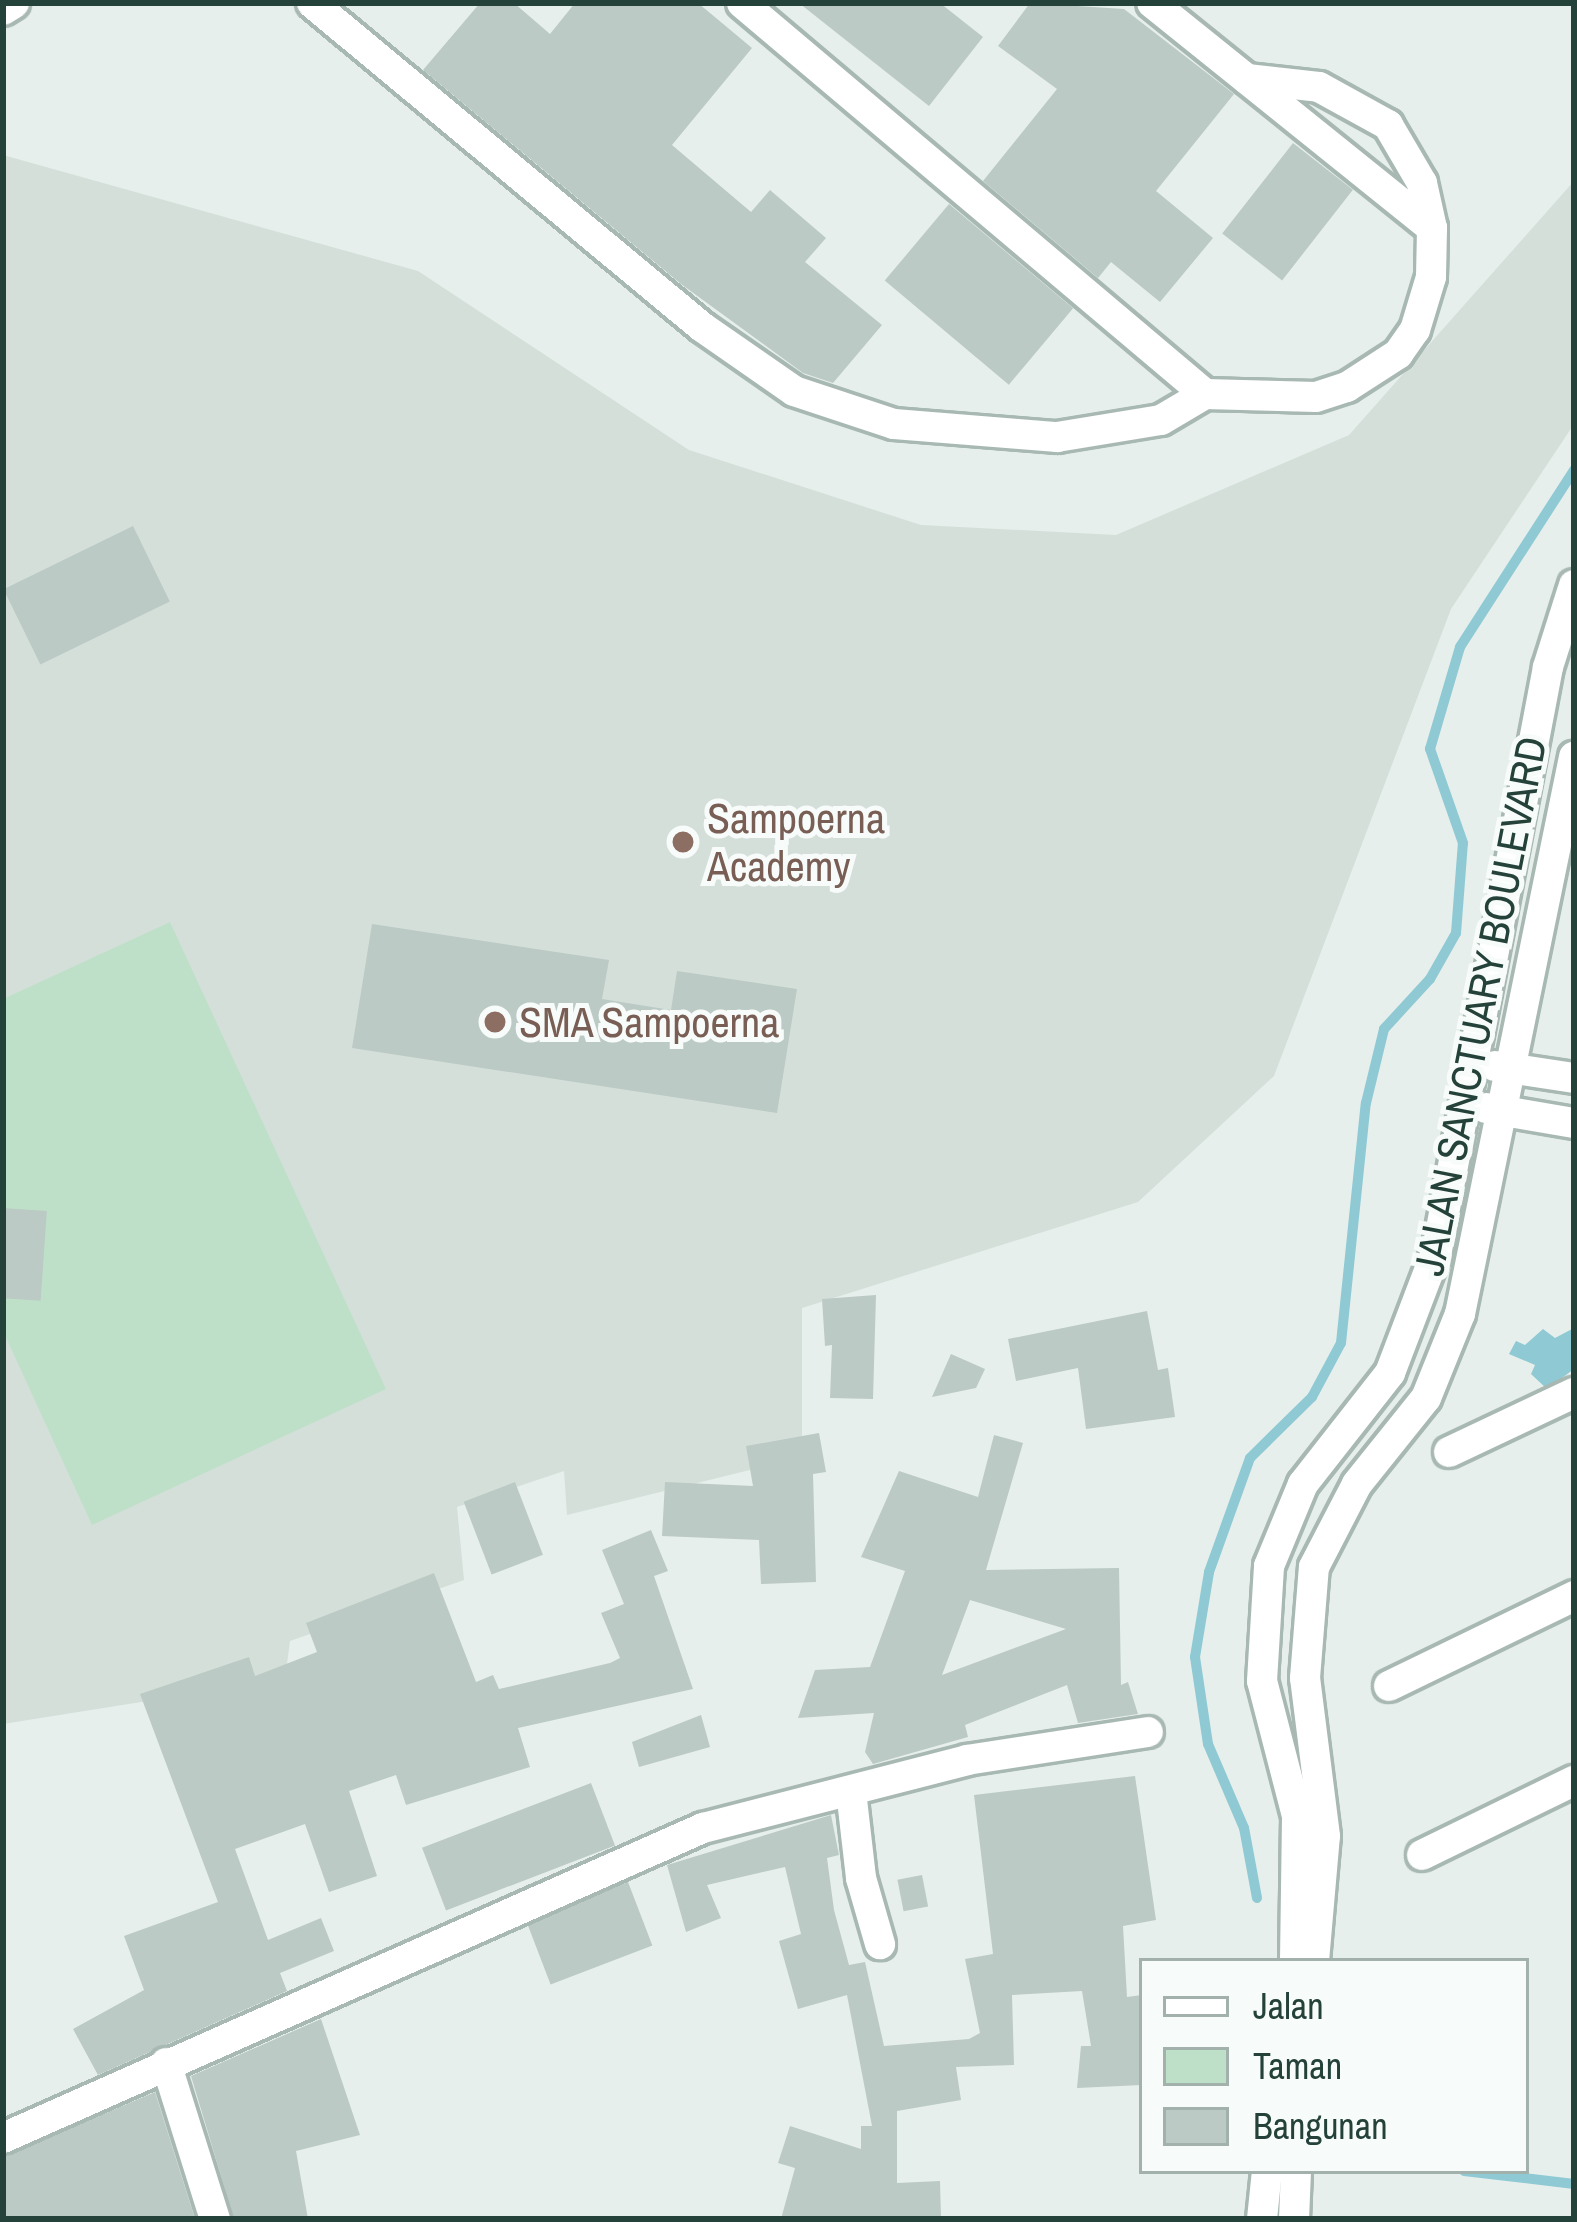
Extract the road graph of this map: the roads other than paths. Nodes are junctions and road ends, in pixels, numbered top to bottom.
1 (14, 3) edge
2 (312, 3) edge
3 (742, 3) edge
4 (1152, 3) edge
5 (3, 10) edge
6 (1247, 80) junction
7 (1432, 228) junction
8 (1205, 394) junction
9 (1574, 585) edge
10 (1574, 757) edge
11 (1472, 1062) junction
12 (1513, 1069) junction
13 (1574, 1078) edge
14 (1462, 1104) junction
15 (1504, 1111) junction
16 (1574, 1123) edge
17 (1574, 1393) edge
18 (1449, 1452) dead end
19 (1574, 1596) edge
20 (1389, 1686) dead end
21 (1148, 1732) dead end
22 (1574, 1781) edge
23 (851, 1791) junction
24 (1422, 1855) dead end
25 (880, 1944) dead end
26 (1295, 1958) edge
27 (1314, 1958) edge
28 (166, 2063) junction
29 (3, 2138) edge
30 (1268, 2174) edge
31 (1296, 2174) edge
32 (215, 2219) edge
33 (1262, 2219) edge
34 (1294, 2219) edge

1 - 5 street
2 - 8 street
3 - 8 street
4 - 6 street
6 - 7 street
6 - 7 street
7 - 8 street
9 - 11 street, JALAN SANCTUARY BOULEVARD
10 - 12 street, JALAN SANCTUARY BOULEVARD
11 - 12 street
11 - 14 street, JALAN SANCTUARY BOULEVARD
12 - 13 street
12 - 15 street, JALAN SANCTUARY BOULEVARD
14 - 15 street
14 - 26 street, JALAN SANCTUARY BOULEVARD
15 - 16 street
15 - 27 street, JALAN SANCTUARY BOULEVARD
17 - 18 street
19 - 20 street
21 - 23 street
22 - 24 street
23 - 25 street
23 - 28 street
28 - 29 street
28 - 32 street
30 - 33 street
31 - 34 street

